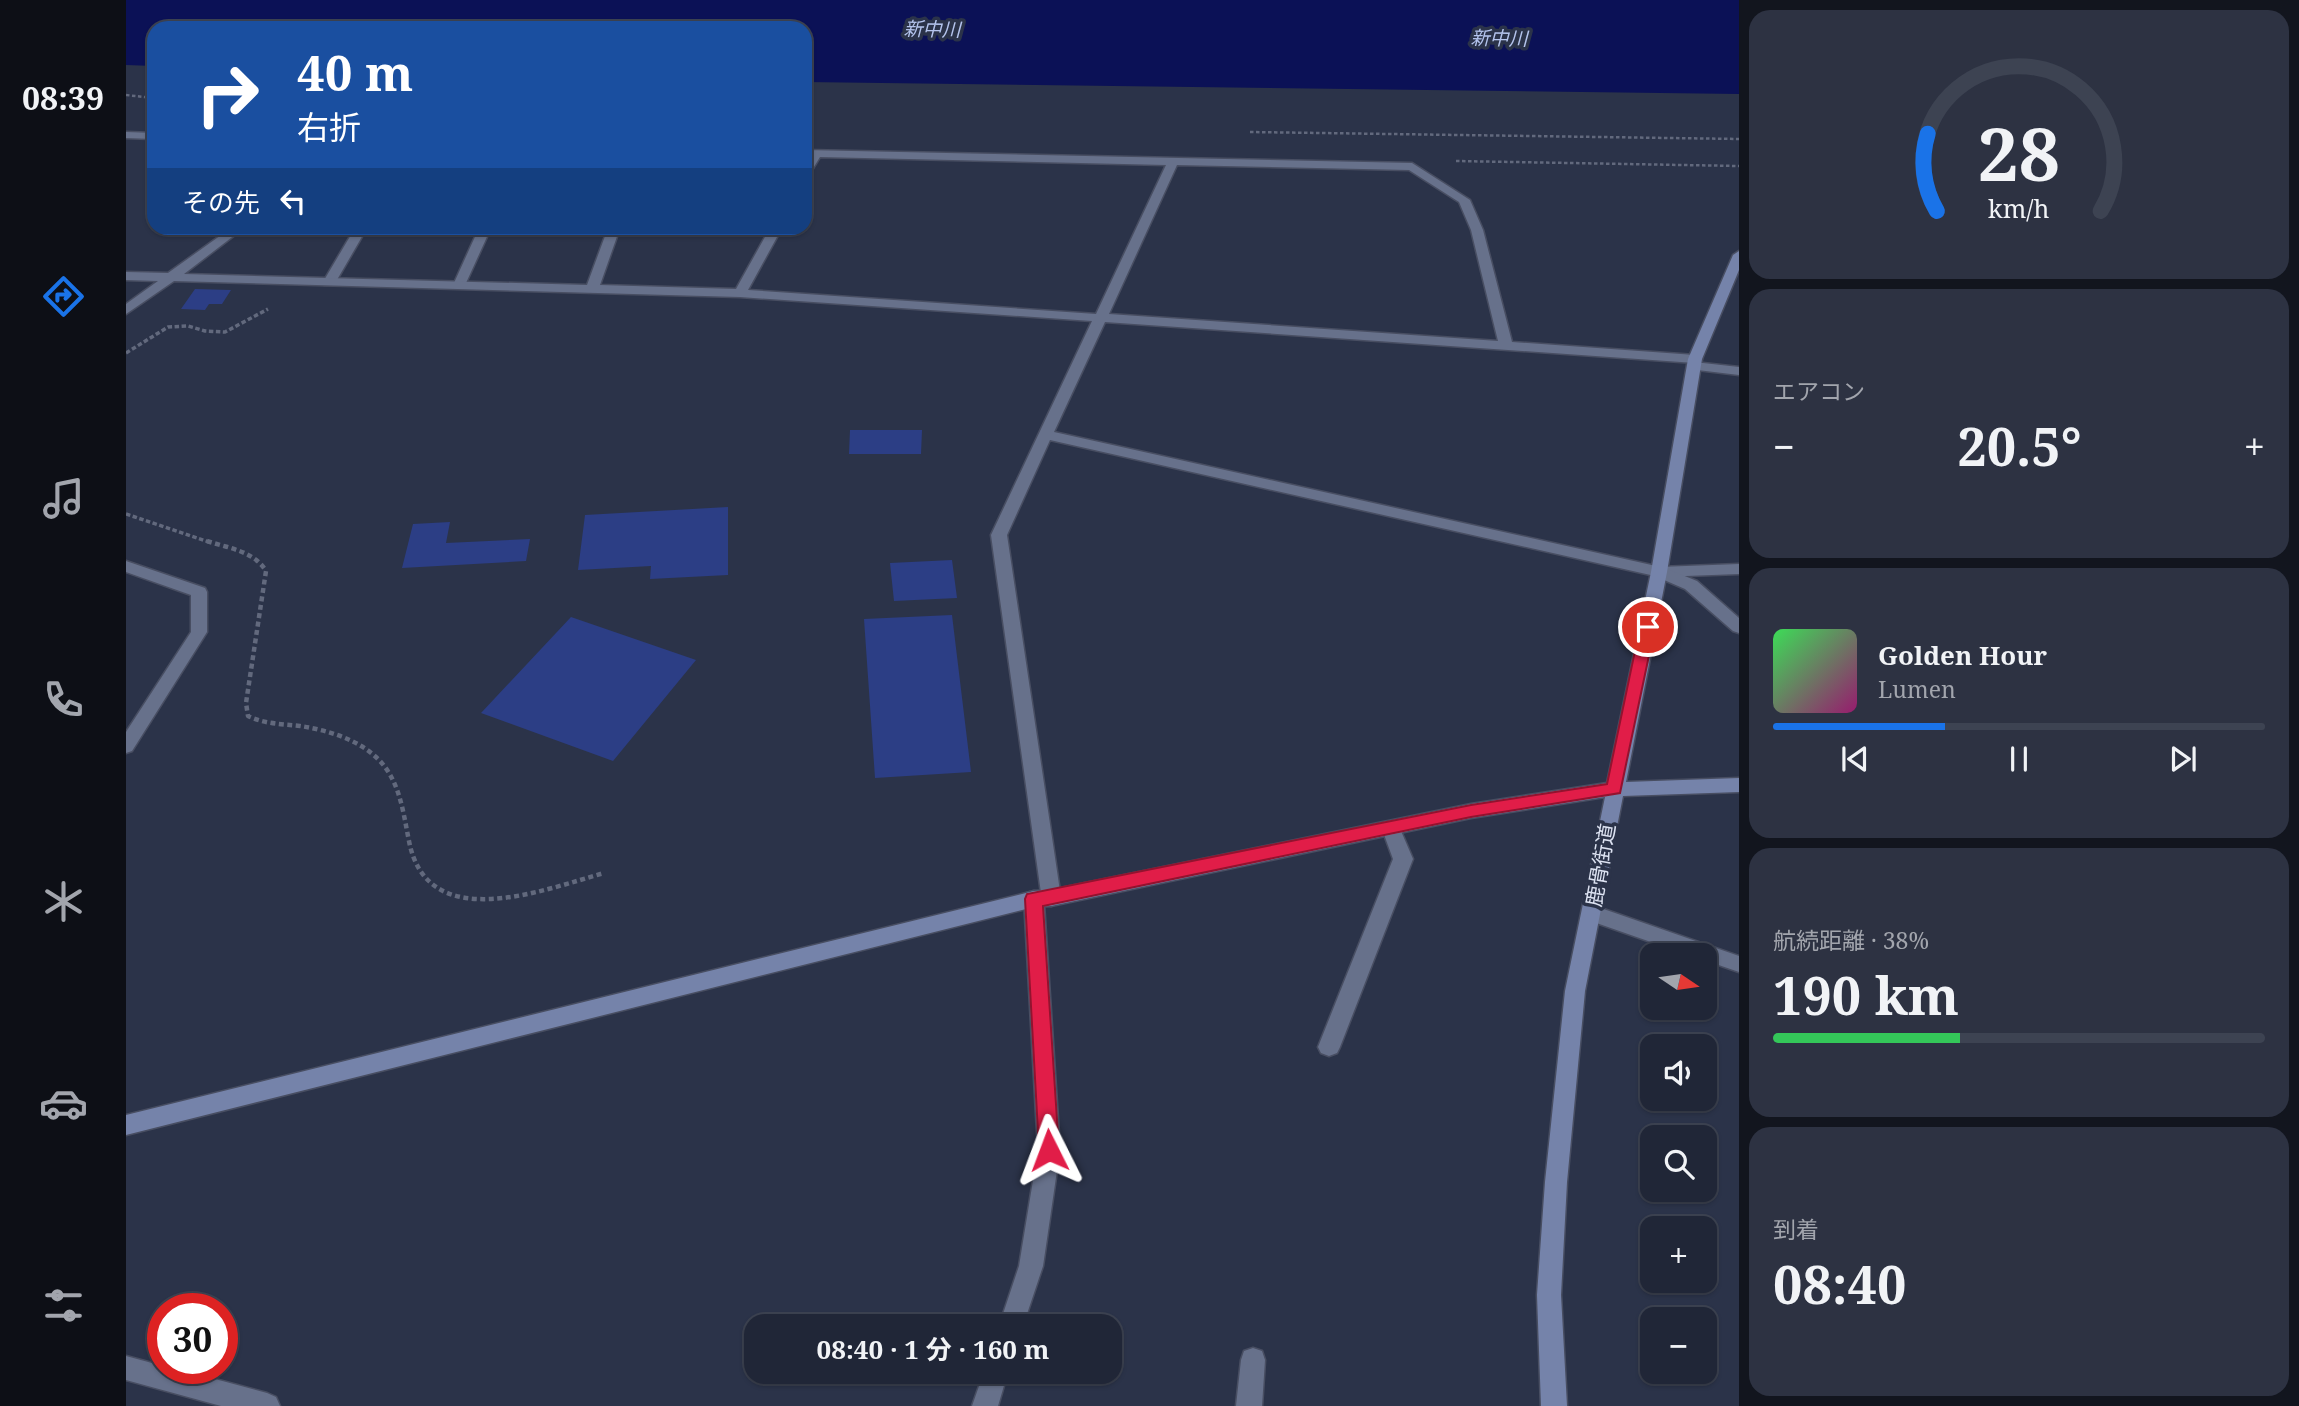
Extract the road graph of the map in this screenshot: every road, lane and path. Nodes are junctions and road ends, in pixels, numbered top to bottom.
1 (126, 95) edge
2 (147, 97) edge
3 (1240, 131) dead end
4 (126, 135) edge
5 (147, 136) edge
6 (1739, 139) edge
7 (812, 153) edge
8 (1453, 161) dead end
9 (1173, 162) junction
10 (1739, 166) edge
11 (229, 235) edge
12 (357, 235) edge
13 (482, 235) edge
14 (612, 235) edge
15 (772, 235) edge
16 (1738, 260) edge
17 (126, 276) edge
18 (172, 277) junction
19 (329, 282) junction
20 (460, 284) junction
21 (593, 287) junction
22 (740, 293) junction
23 (126, 310) edge
24 (1101, 318) junction
25 (1506, 345) junction
26 (1694, 363) junction
27 (1739, 371) edge
28 (1046, 435) junction
29 (126, 514) edge
30 (126, 566) edge
31 (1739, 569) edge
32 (1659, 572) junction
33 (1739, 627) edge
34 (126, 746) edge
35 (1739, 785) edge
36 (1614, 789) junction
37 (1391, 829) junction
38 (604, 873) dead end
39 (1042, 899) junction
40 (1592, 913) junction
41 (1739, 964) edge
42 (1329, 1047) dead end
43 (126, 1125) edge
44 (1015, 1314) edge
45 (1253, 1360) dead end
46 (126, 1368) edge
47 (992, 1384) edge
48 (267, 1406) edge
49 (985, 1406) edge
50 (1249, 1406) edge
51 (1554, 1406) edge

1 - 2 path
3 - 6 path
4 - 5 street
7 - 9 street
8 - 10 path
9 - 24 street
9 - 25 street
11 - 18 street
12 - 19 street
13 - 20 street
14 - 21 street
15 - 22 street
16 - 26 street, 鹿骨街道
17 - 18 street
18 - 19 street
18 - 23 street
19 - 20 street
20 - 21 street
21 - 22 street
22 - 24 street
24 - 25 street
24 - 28 street
25 - 26 street
26 - 27 street
26 - 32 street, 鹿骨街道
28 - 32 street
28 - 39 street
29 - 38 path
30 - 34 street
31 - 32 street
32 - 33 street
32 - 36 street, 鹿骨街道
35 - 36 street
36 - 37 street
36 - 40 street, 鹿骨街道
37 - 39 street
37 - 42 street
39 - 43 street
39 - 44 street
40 - 41 street
40 - 51 street, 鹿骨街道
45 - 50 street
46 - 48 street
47 - 49 street

